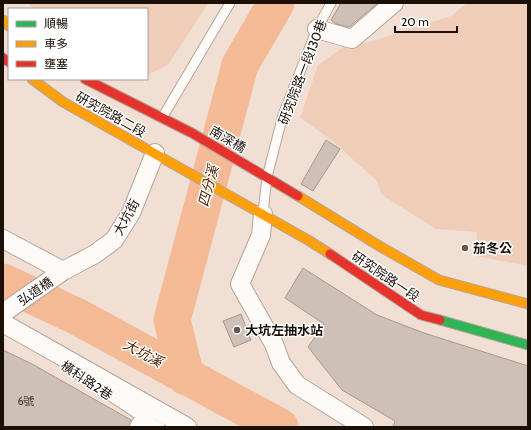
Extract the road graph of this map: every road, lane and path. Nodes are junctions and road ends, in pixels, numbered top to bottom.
1 (230, 3) edge
2 (331, 3) edge
3 (394, 3) edge
4 (317, 29) junction
5 (33, 80) edge
6 (87, 80) edge
7 (161, 122) junction
8 (192, 133) joint
9 (156, 149) junction
10 (252, 168) joint
11 (267, 177) junction
12 (241, 201) joint
13 (263, 214) junction
14 (3, 239) edge
15 (64, 271) junction
16 (528, 304) edge
17 (7, 319) edge
18 (528, 345) edge
19 (148, 424) edge
20 (186, 427) edge
21 (364, 427) edge

1 - 7 lane
2 - 4 lane, 研究院路一段130巷
3 - 4 street
4 - 11 lane, 研究院路一段130巷
5 - 9 main road, 研究院路二段
6 - 7 main road, 研究院路二段
7 - 8 main road, 研究院路二段
8 - 10 main road, 南深橋
9 - 12 main road, 研究院路二段
9 - 15 street, 大坑街
10 - 11 main road, 研究院路一段
11 - 13 lane, 研究院路一段130巷
11 - 16 main road, 研究院路一段
12 - 13 main road, 研究院路一段
13 - 18 main road, 研究院路一段
13 - 21 street
14 - 15 street
15 - 17 street, 弘道橋
17 - 19 lane, 橫科路2巷
17 - 20 street

